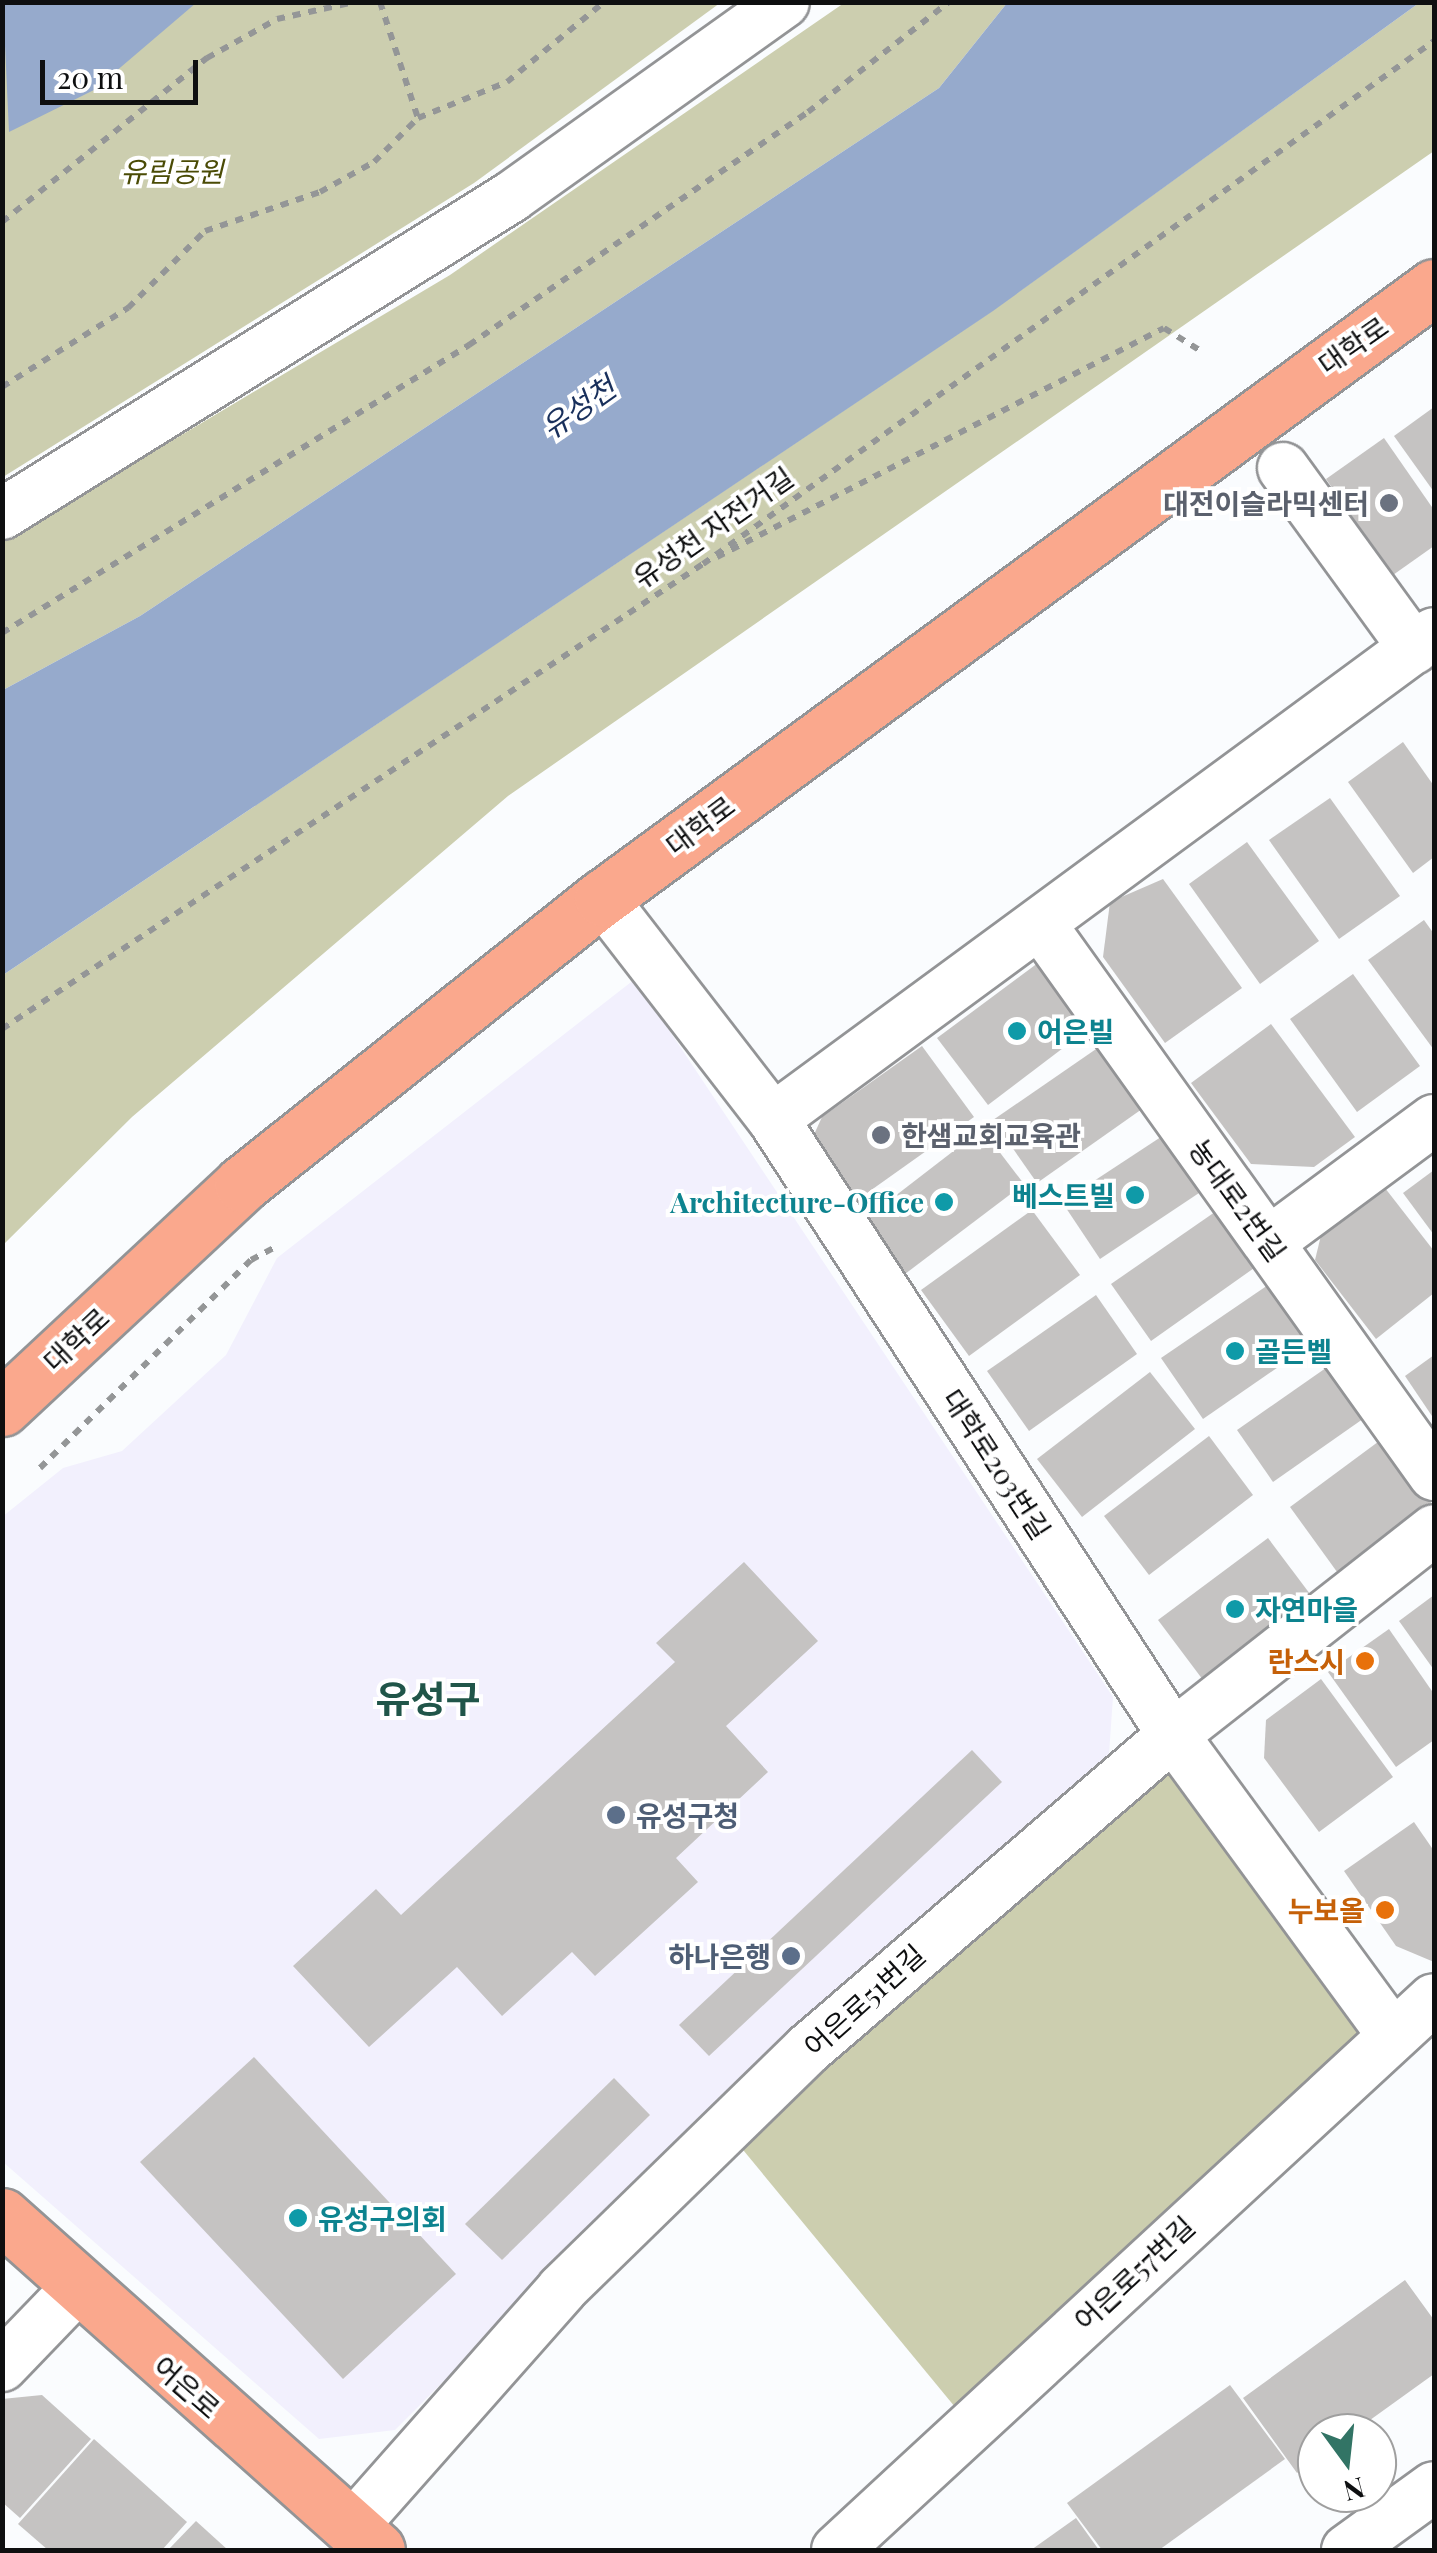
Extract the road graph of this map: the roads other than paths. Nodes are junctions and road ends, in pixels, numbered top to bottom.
1 (784, 2) edge
2 (1434, 286) edge
3 (1284, 468) dead end
4 (2, 514) edge
5 (1424, 641) edge
6 (602, 898) junction
7 (1042, 925) junction
8 (773, 1119) junction
9 (1434, 1120) edge
10 (1268, 1242) junction
11 (2, 1408) edge
12 (1434, 1475) edge
13 (1434, 1530) edge
14 (1173, 1736) junction
15 (1434, 1999) edge
16 (1390, 2032) junction
17 (2, 2216) edge
18 (80, 2285) junction
19 (2, 2366) edge
20 (1434, 2488) edge
21 (364, 2540) edge
22 (837, 2550) edge
23 (1346, 2550) edge

1 - 4 street
2 - 6 main road, 대학로
3 - 5 street
5 - 7 street
6 - 8 street, 대학로203번길
6 - 11 main road, 대학로
7 - 8 street
7 - 10 street, 농대로2번길
8 - 14 street, 대학로203번길
9 - 10 street
10 - 12 street, 농대로2번길
13 - 14 street, 어은로51번길
14 - 16 street, 대학로203번길
14 - 21 street, 어은로51번길
15 - 16 street, 어은로57번길
16 - 22 street, 어은로57번길
17 - 18 main road, 어은로
18 - 19 street
18 - 21 main road, 어은로
20 - 23 street

